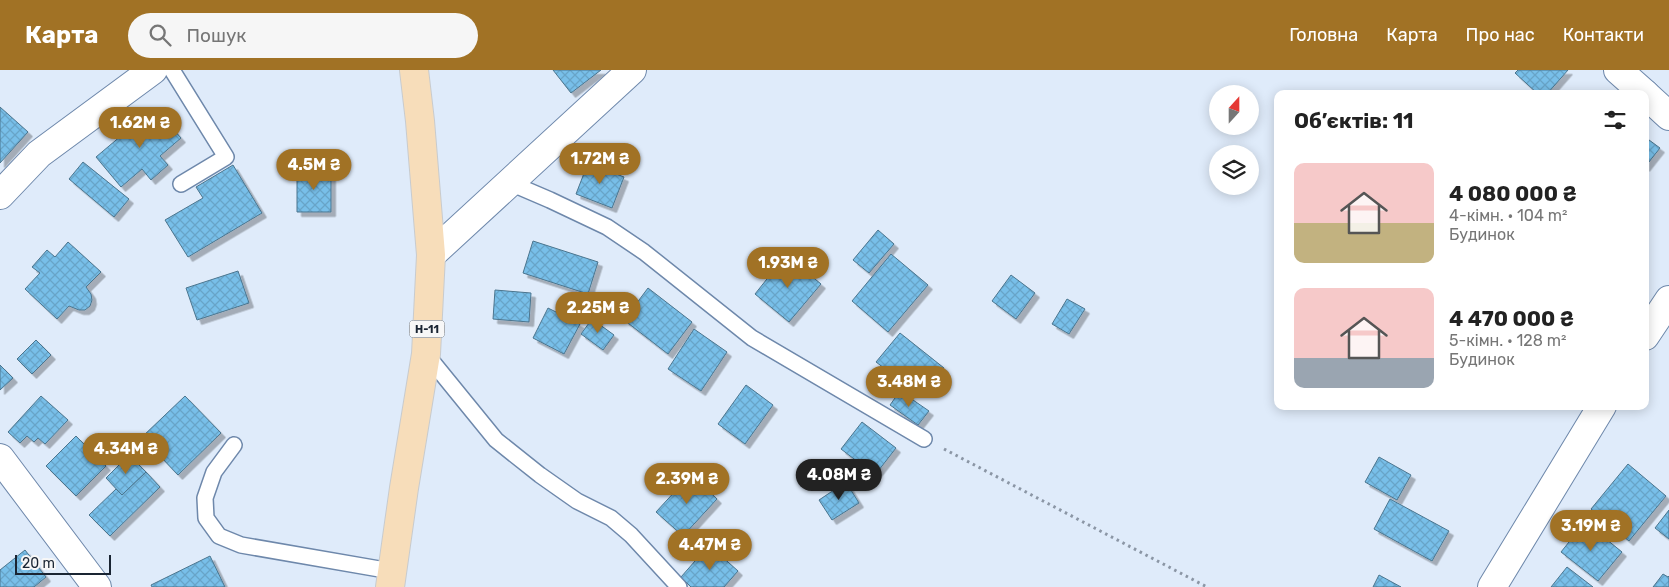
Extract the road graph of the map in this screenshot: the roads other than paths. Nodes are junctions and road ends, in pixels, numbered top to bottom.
1 (153, 70) edge
2 (172, 70) edge
3 (414, 70) edge
4 (632, 70) edge
5 (1618, 70) edge
6 (1640, 90) edge
7 (1649, 98) edge
8 (1669, 116) edge
9 (508, 182) junction
10 (181, 184) dead end
11 (0, 194) edge
12 (431, 255) junction
13 (1669, 300) edge
14 (1649, 330) edge
15 (426, 354) junction
16 (1600, 410) edge
17 (924, 439) road end
18 (234, 444) dead end
19 (0, 458) edge
20 (391, 579) edge
21 (97, 587) edge
22 (679, 587) edge
23 (1492, 587) edge

1 - 11 street
2 - 10 lane
3 - 12 main road, Н-11
4 - 9 street
5 - 6 street
7 - 8 street
9 - 12 street
9 - 17 lane
12 - 15 main road, Н-11
13 - 14 street
15 - 20 main road, Н-11
15 - 22 lane
16 - 23 street
18 - 20 lane
19 - 21 street

